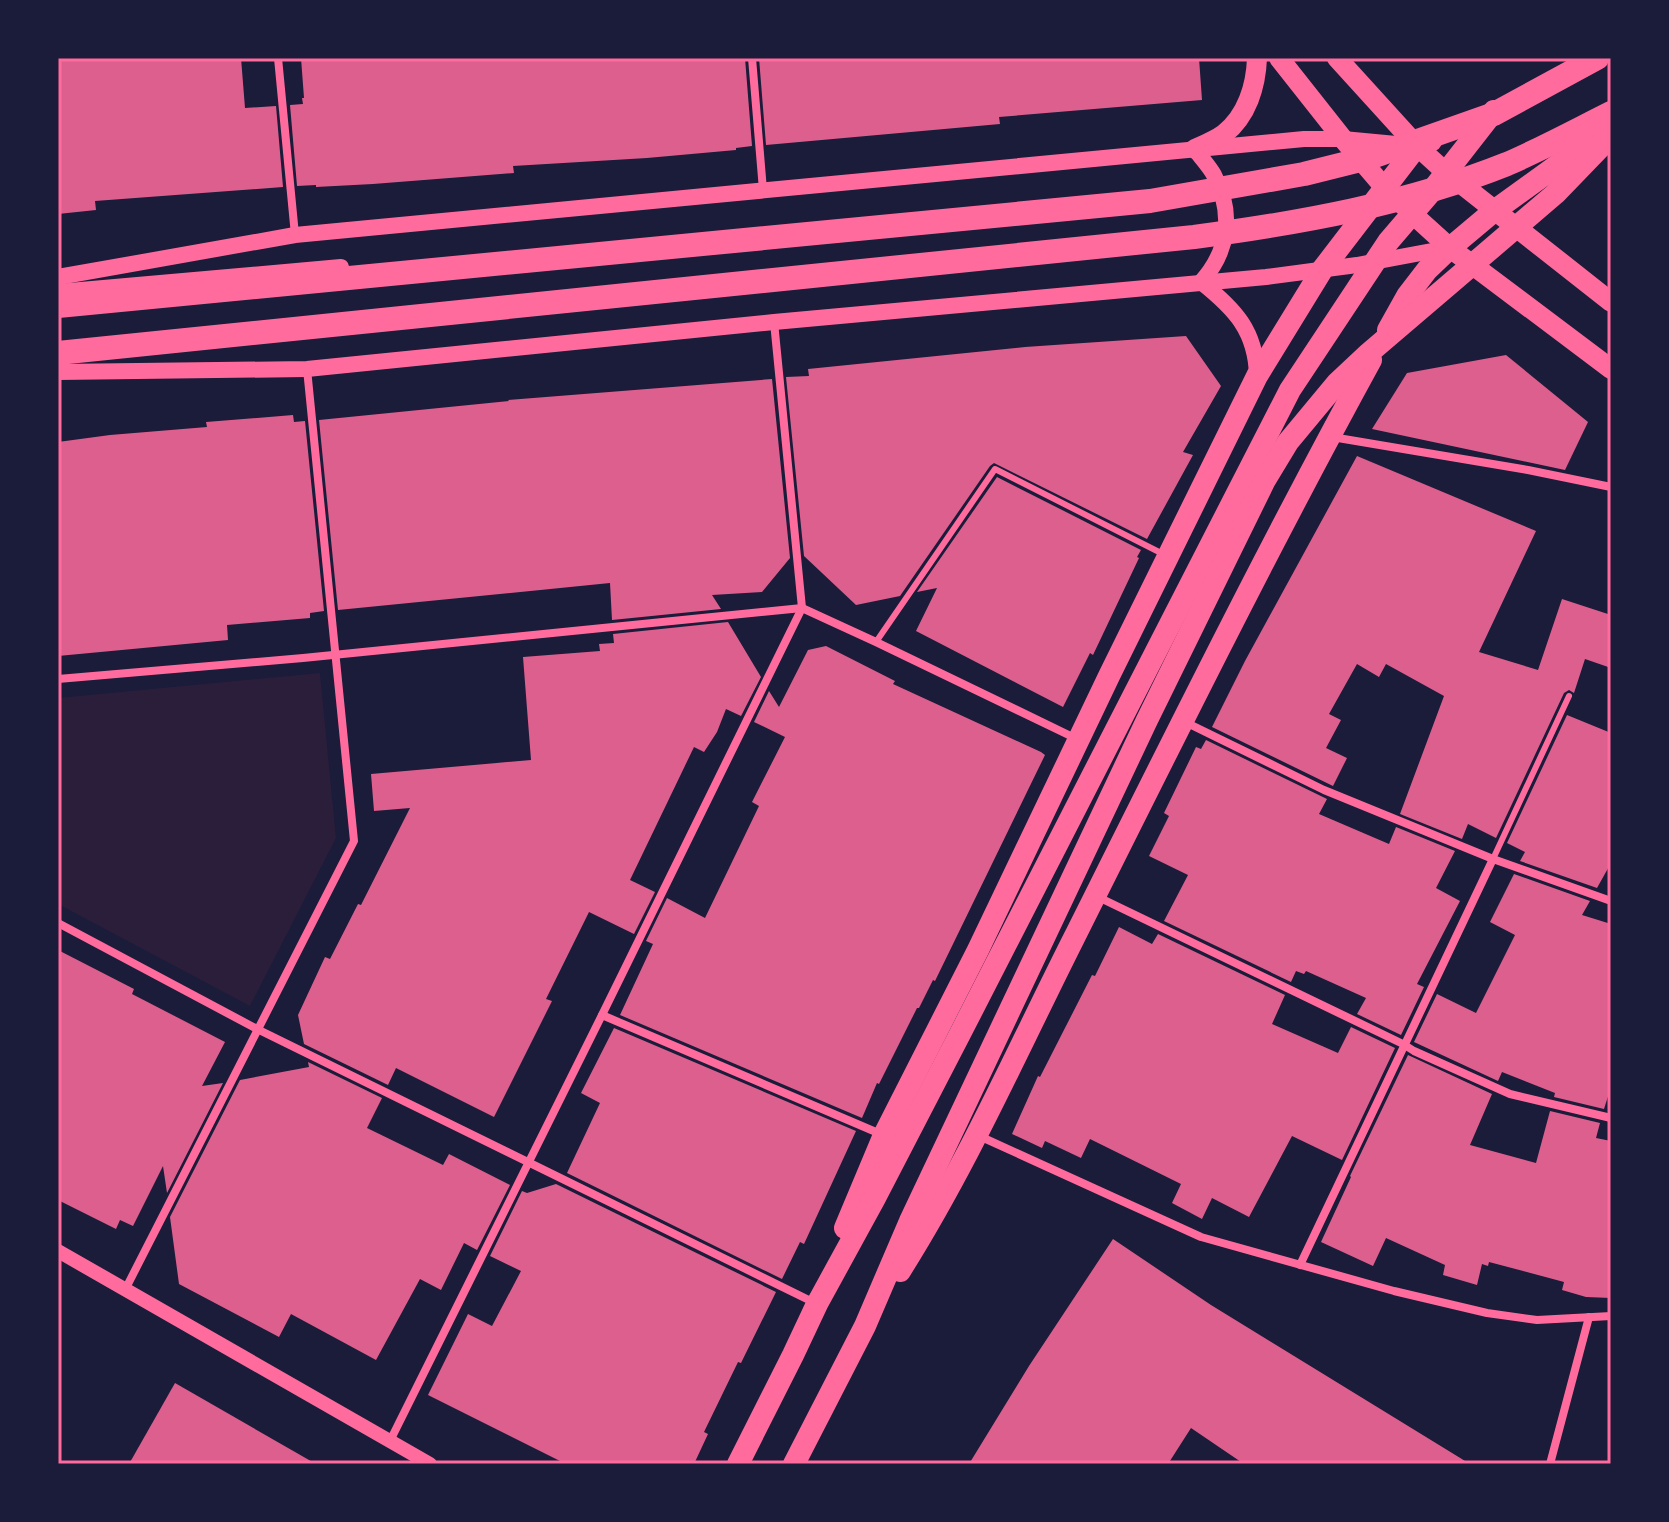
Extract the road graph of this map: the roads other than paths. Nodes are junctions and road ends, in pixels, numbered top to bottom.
1 (278, 58) edge
2 (752, 58) edge
3 (1257, 58) edge
4 (1279, 58) edge
5 (1337, 58) edge
6 (1590, 58) edge
7 (1597, 58) edge
8 (1608, 58) edge
9 (1492, 112) junction
10 (1611, 113) edge
11 (1611, 126) edge
12 (1611, 136) edge
13 (1343, 139) junction
14 (1417, 146) junction
15 (1195, 149) junction
16 (1384, 187) junction
17 (763, 191) junction
18 (1430, 193) junction
19 (1494, 211) junction
20 (295, 235) junction
21 (1450, 248) junction
22 (1322, 270) junction
23 (58, 277) edge
24 (1201, 282) junction
25 (58, 292) edge
26 (1611, 302) edge
27 (58, 303) edge
28 (774, 322) junction
29 (58, 353) edge
30 (58, 360) edge
31 (307, 369) junction
32 (1611, 369) edge
33 (58, 372) edge
34 (1257, 376) junction
35 (1329, 437) junction
36 (1611, 487) edge
37 (1167, 556) junction
38 (802, 608) junction
39 (876, 642) junction
40 (336, 655) junction
41 (58, 679) edge
42 (1569, 696) dead end
43 (1182, 720) junction
44 (1078, 739) junction
45 (1493, 859) junction
46 (1095, 895) junction
47 (1611, 901) edge
48 (58, 923) edge
49 (602, 1015) junction
50 (257, 1029) junction
51 (1403, 1044) junction
52 (1611, 1118) edge
53 (884, 1135) junction
54 (976, 1135) junction
55 (529, 1161) junction
56 (58, 1251) edge
57 (1300, 1265) junction
58 (126, 1288) junction
59 (817, 1304) junction
60 (1611, 1316) edge
61 (1589, 1317) junction
62 (865, 1326) junction
63 (390, 1441) junction
64 (430, 1464) edge
65 (738, 1464) edge
66 (794, 1464) edge
67 (1550, 1464) edge

1 - 20 street
2 - 17 street
3 - 15 main road
4 - 13 main road
5 - 14 main road
6 - 9 highway
7 - 27 highway
8 - 14 highway
9 - 18 highway
9 - 25 main road
10 - 18 main road
10 - 29 highway
11 - 19 highway
12 - 62 highway
13 - 14 main road
13 - 15 main road
13 - 16 main road
14 - 16 highway
14 - 19 main road
15 - 17 main road
15 - 24 main road
16 - 21 main road
16 - 22 highway
17 - 20 main road
18 - 30 main road
18 - 59 highway
19 - 21 highway
19 - 26 main road
20 - 23 main road
21 - 22 main road
21 - 32 main road
21 - 35 highway
22 - 24 main road
22 - 34 highway
24 - 28 main road
24 - 34 main road
28 - 31 main road
28 - 38 street
31 - 33 main road
31 - 40 street
34 - 37 highway
35 - 36 street
35 - 43 highway
37 - 39 lane
37 - 44 highway
38 - 39 street
38 - 40 street
38 - 49 street
39 - 44 street
40 - 41 street
40 - 50 street
42 - 45 lane
43 - 45 street
43 - 46 highway
44 - 53 highway
45 - 47 street
45 - 51 street
46 - 51 street
46 - 54 highway
48 - 50 street
49 - 53 street
49 - 55 street
50 - 55 street
50 - 58 street
51 - 52 street
51 - 57 street
53 - 59 highway
54 - 57 street
54 - 62 highway
55 - 59 street
55 - 63 street
56 - 58 street
57 - 61 street
58 - 63 street
59 - 65 highway
60 - 61 street
61 - 67 street
62 - 66 highway
63 - 64 street

